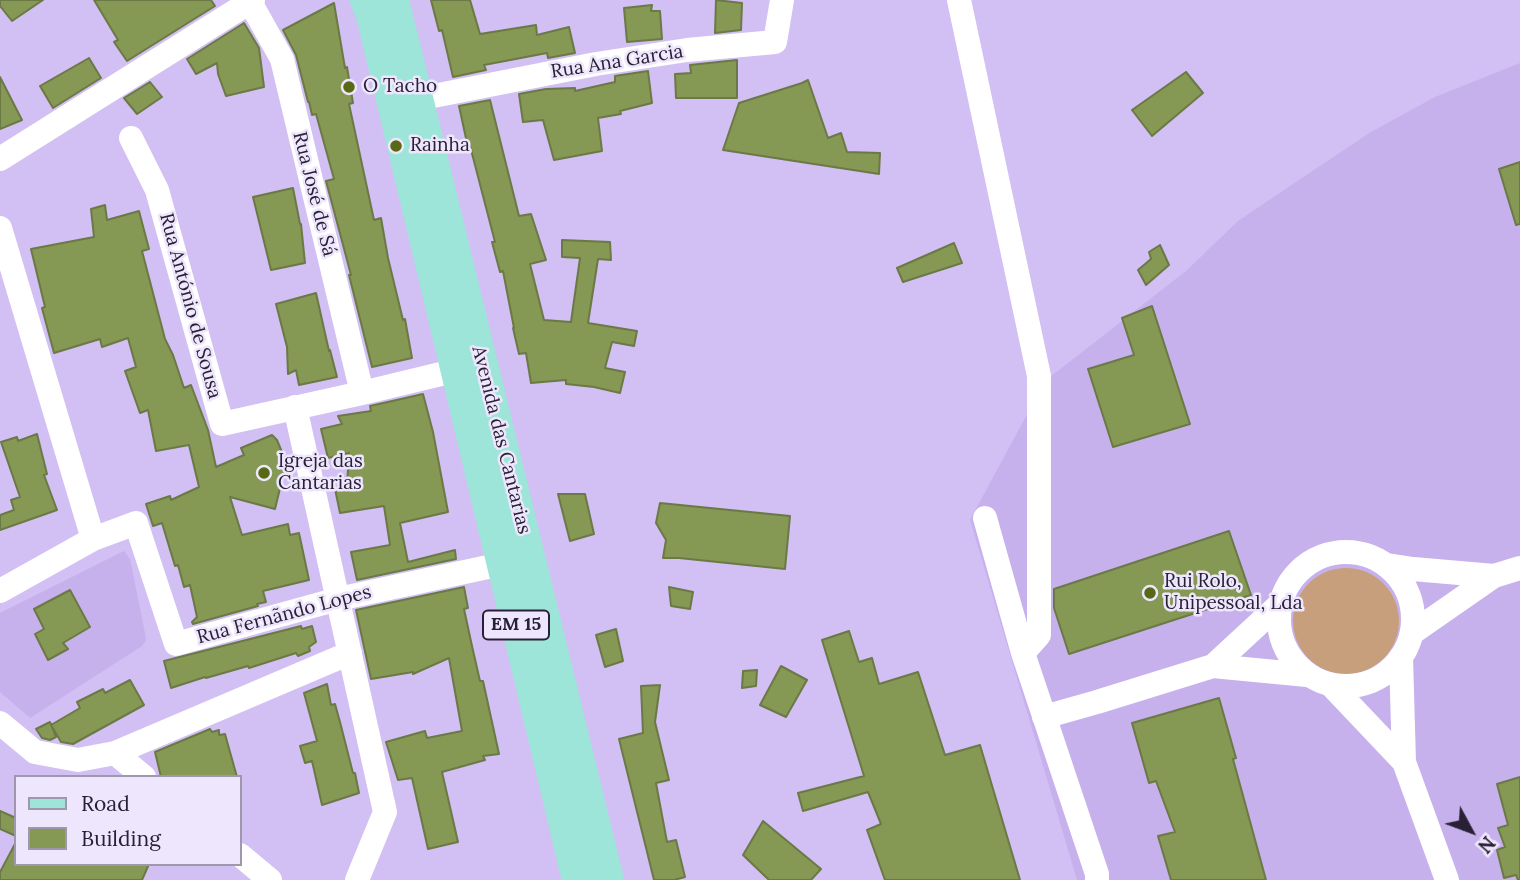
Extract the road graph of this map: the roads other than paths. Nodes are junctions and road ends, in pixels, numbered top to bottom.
1 (366, 0) edge
2 (393, 0) edge
3 (782, 0) edge
4 (959, 0) edge
5 (252, 1) edge
6 (418, 99) junction
7 (131, 138) dead end
8 (0, 159) edge
9 (0, 228) edge
10 (469, 367) junction
11 (362, 393) junction
12 (295, 407) junction
13 (985, 518) dead end
14 (93, 539) junction
15 (502, 564) junction
16 (1387, 565) junction
17 (1520, 568) edge
18 (1494, 576) junction
19 (0, 592) edge
20 (338, 599) junction
21 (1279, 604) junction
22 (1412, 633) junction
23 (350, 653) junction
24 (1023, 653) junction
25 (1401, 657) junction
26 (1213, 666) junction
27 (1307, 675) junction
28 (1331, 685) junction
29 (1044, 716) junction
30 (0, 723) edge
31 (115, 753) junction
32 (1404, 762) junction
33 (142, 775) edge
34 (242, 857) edge
35 (270, 880) edge
36 (357, 880) edge
37 (578, 880) edge
38 (608, 880) edge
39 (1097, 880) edge
40 (1447, 880) edge

1 - 10 main road, Avenida das Cantarias / EM 15
2 - 6 main road, Avenida das Cantarias / EM 15
3 - 6 street, Rua Ana Garcia
4 - 24 street
5 - 8 street
5 - 11 street, Rua José de Sá
6 - 10 main road, Avenida das Cantarias / EM 15
7 - 12 street, Rua António de Sousa
9 - 14 street
10 - 11 street, Rua António de Sousa
10 - 15 main road, Avenida das Cantarias / EM 15
10 - 38 main road, Avenida das Cantarias / EM 15
11 - 12 street, Rua António de Sousa
12 - 20 street
13 - 24 street
14 - 19 street, Rua Fernãndo Lopes
14 - 20 street, Rua Fernãndo Lopes
15 - 20 street, Rua Fernãndo Lopes
15 - 37 main road, Avenida das Cantarias / EM 15
16 - 18 street
16 - 21 street
16 - 22 street
17 - 18 street
18 - 22 street
20 - 23 street
21 - 26 street
21 - 27 street
22 - 25 street
23 - 31 street
23 - 36 street
24 - 29 street
25 - 28 street
25 - 32 street
26 - 27 street
26 - 29 street
27 - 28 street
28 - 32 street
29 - 39 street
30 - 31 street
31 - 33 street
32 - 40 street
34 - 35 street

